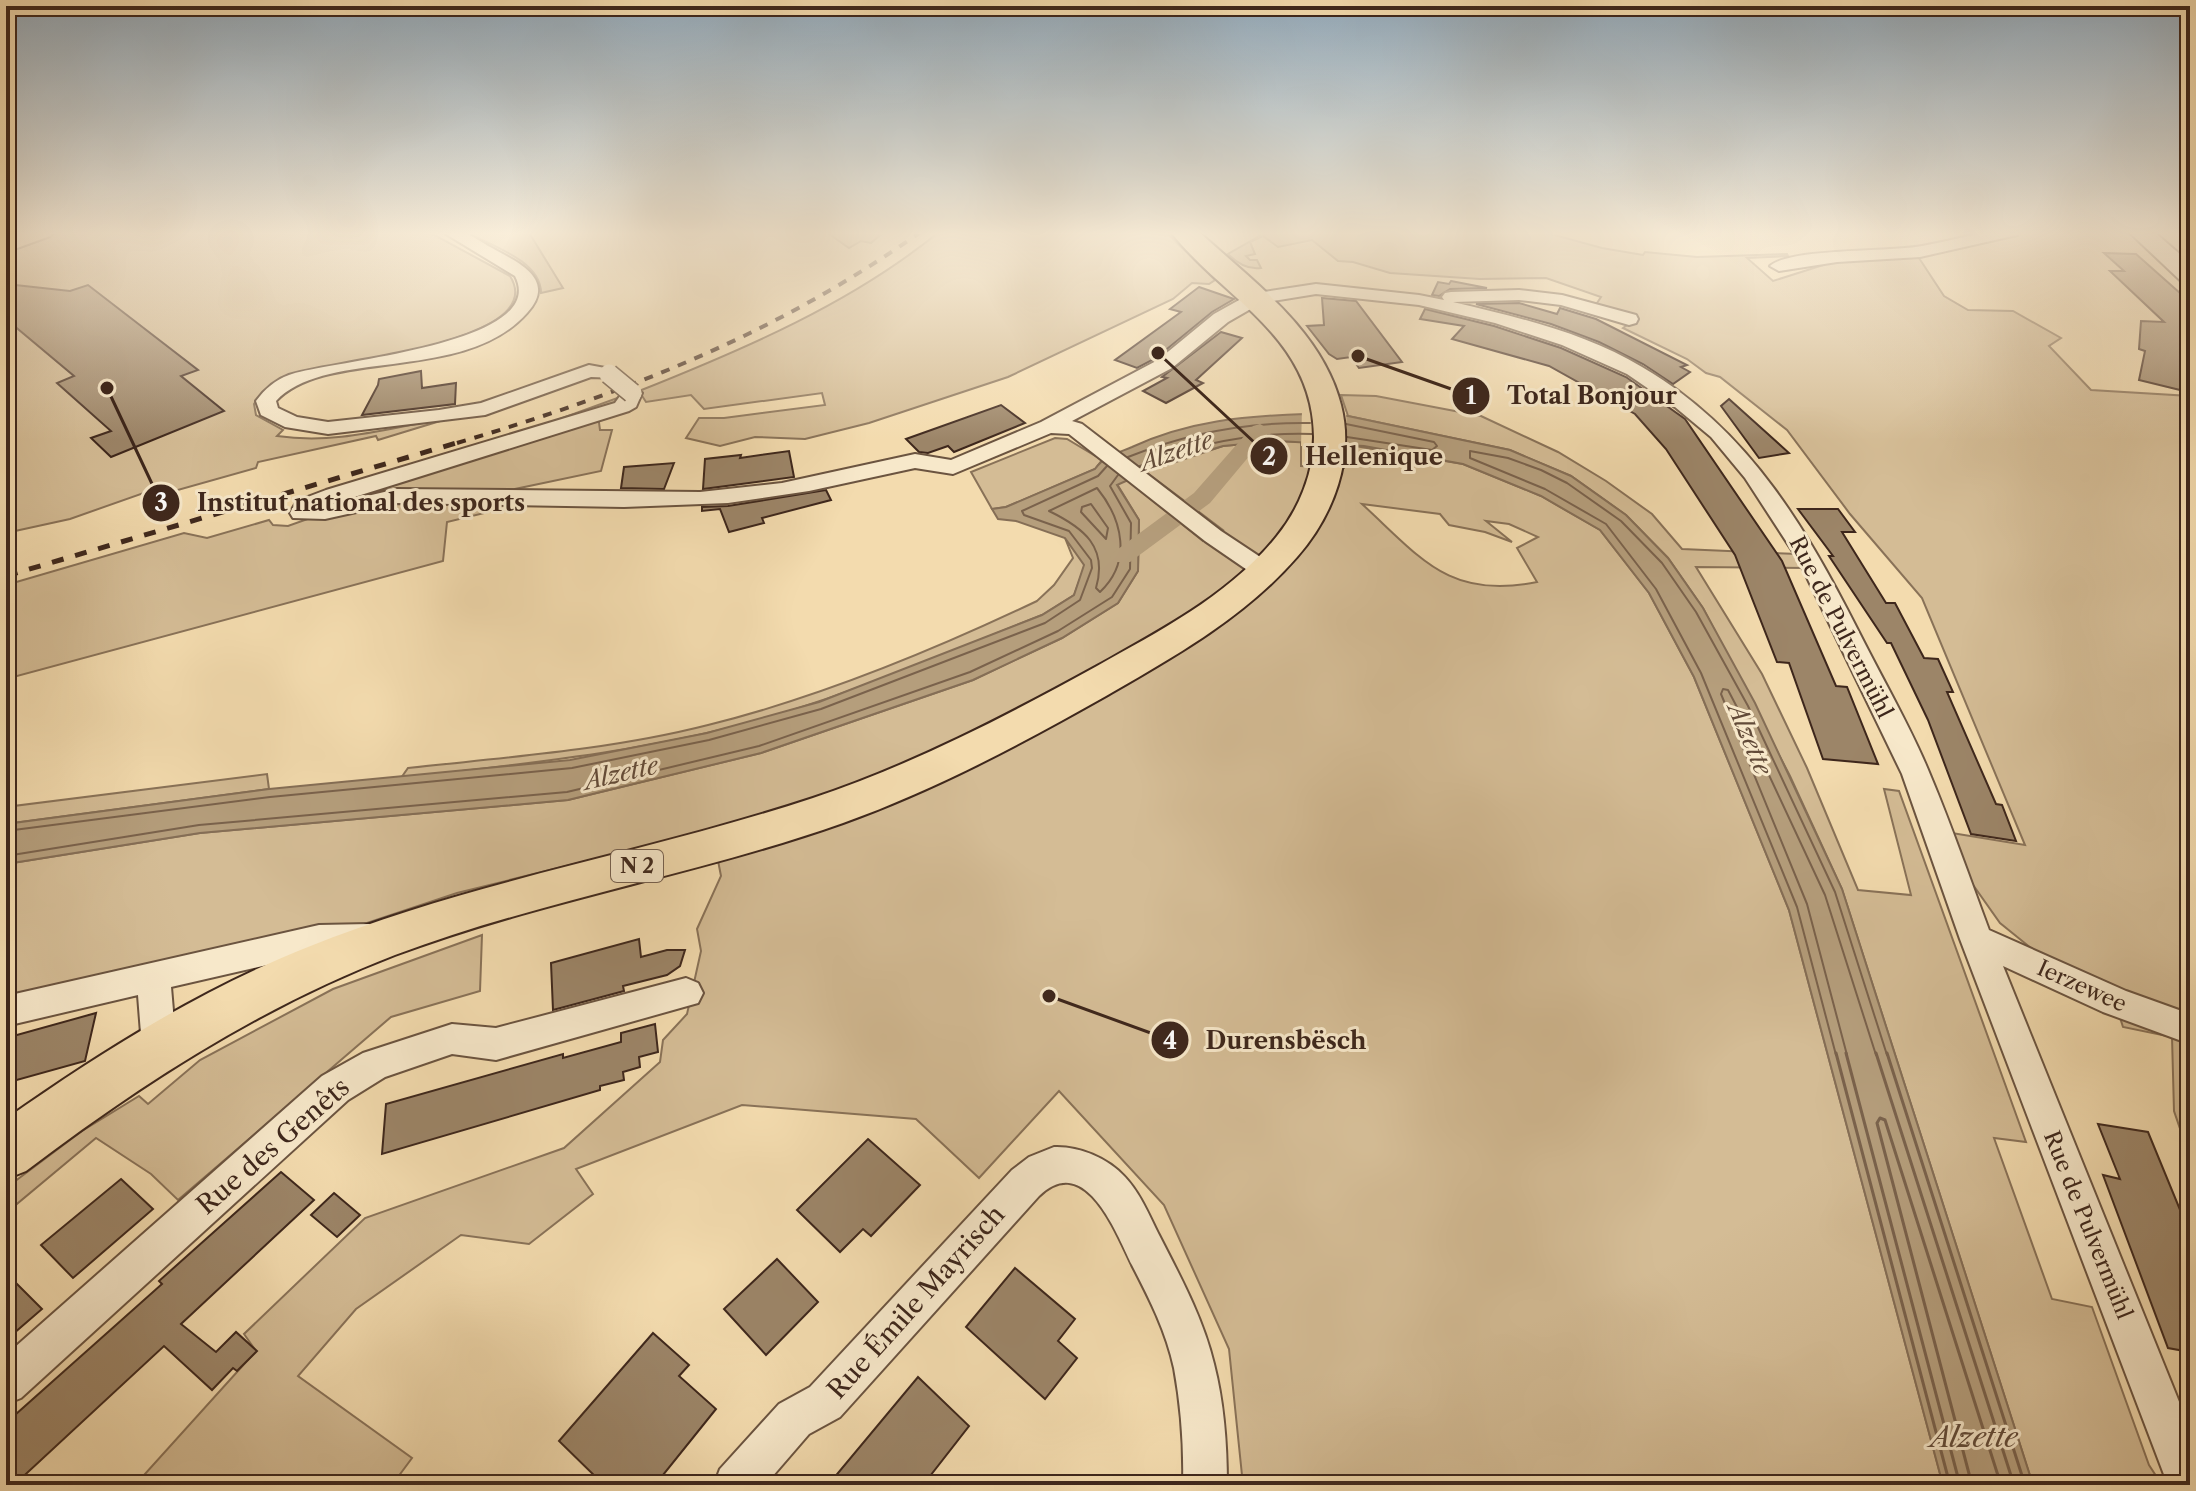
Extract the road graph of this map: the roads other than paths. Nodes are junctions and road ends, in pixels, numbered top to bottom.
1 (527, 301) edge
2 (1251, 301) edge
3 (1258, 301) edge
4 (1421, 301) edge
5 (1564, 301) edge
6 (1629, 319) dead end
7 (1048, 426) junction
8 (1265, 571) junction
9 (387, 937) junction
10 (1976, 939) junction
11 (153, 975) junction
12 (686, 993) dead end
13 (6, 1011) edge
14 (2190, 1029) edge
15 (159, 1046) junction
16 (6, 1152) edge
17 (6, 1383) edge
18 (2190, 1484) edge
19 (736, 1485) edge
20 (1205, 1485) edge

1 - 7 street, Rue de Pulvermühl, bridge
2 - 7 street, Rue de Pulvermühl
3 - 8 main road, N 2
4 - 10 street, Rue de Pulvermühl
5 - 6 street
7 - 8 street
8 - 9 main road, N 2
9 - 11 street
9 - 15 main road, N 2
10 - 14 street, Ierzewee
10 - 18 street, Rue de Pulvermühl
11 - 13 street
11 - 15 street
12 - 17 street, Rue des Genêts
15 - 16 main road, N 2
19 - 20 street, Rue Émile Mayrisch

